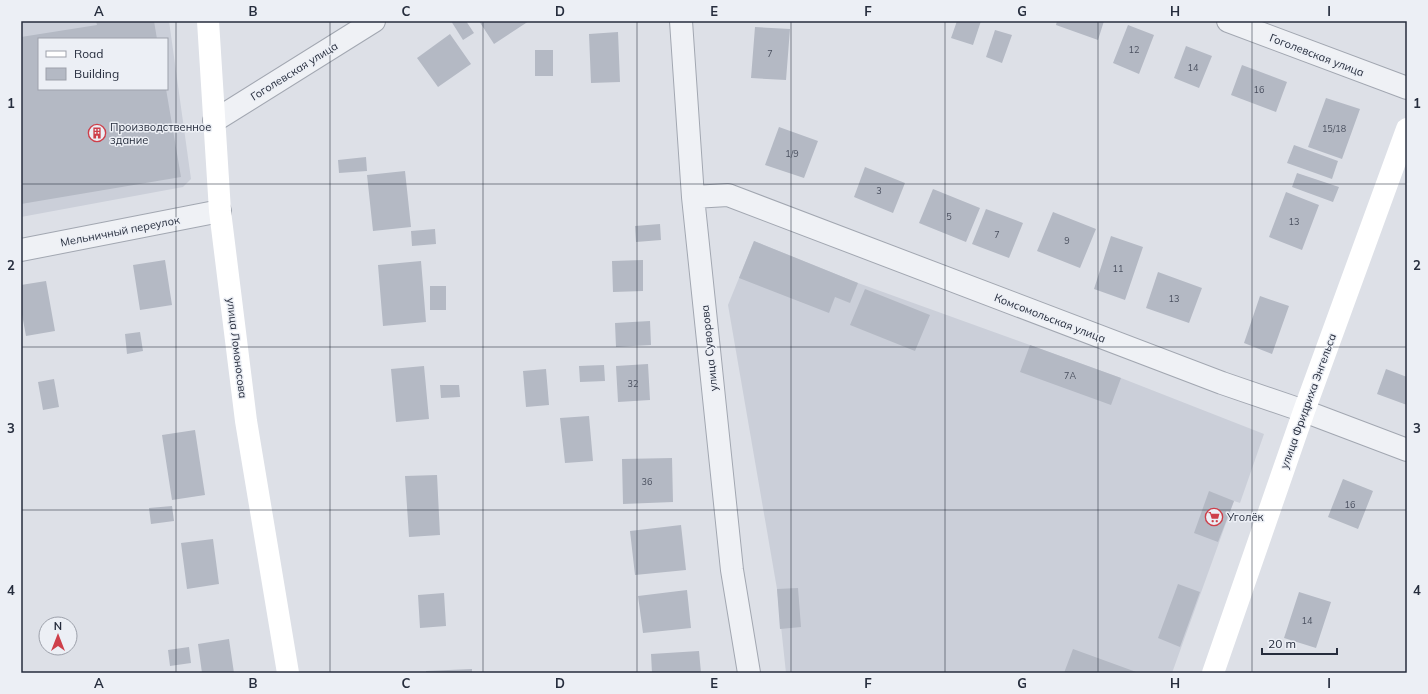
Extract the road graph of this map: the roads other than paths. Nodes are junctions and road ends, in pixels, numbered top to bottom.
1 (208, 21) edge
2 (374, 21) edge
3 (681, 21) edge
4 (1228, 21) edge
5 (1407, 88) edge
6 (214, 121) junction
7 (1407, 129) edge
8 (692, 197) junction
9 (220, 211) junction
10 (21, 250) edge
11 (1304, 411) junction
12 (1407, 450) edge
13 (288, 673) edge
14 (749, 673) edge
15 (1213, 673) edge

1 - 6 main road, улица Ломоносова
2 - 6 street, Гоголевская улица
3 - 8 street, улица Суворова
4 - 5 street, Гоголевская улица
6 - 9 main road, улица Ломоносова
7 - 11 main road, улица Фридриха Энгельса
8 - 11 street, Комсомольская улица
8 - 14 street, улица Суворова
9 - 10 street, Мельничный переулок
9 - 13 main road, улица Ломоносова
11 - 12 street, Комсомольская улица
11 - 15 main road, улица Фридриха Энгельса

